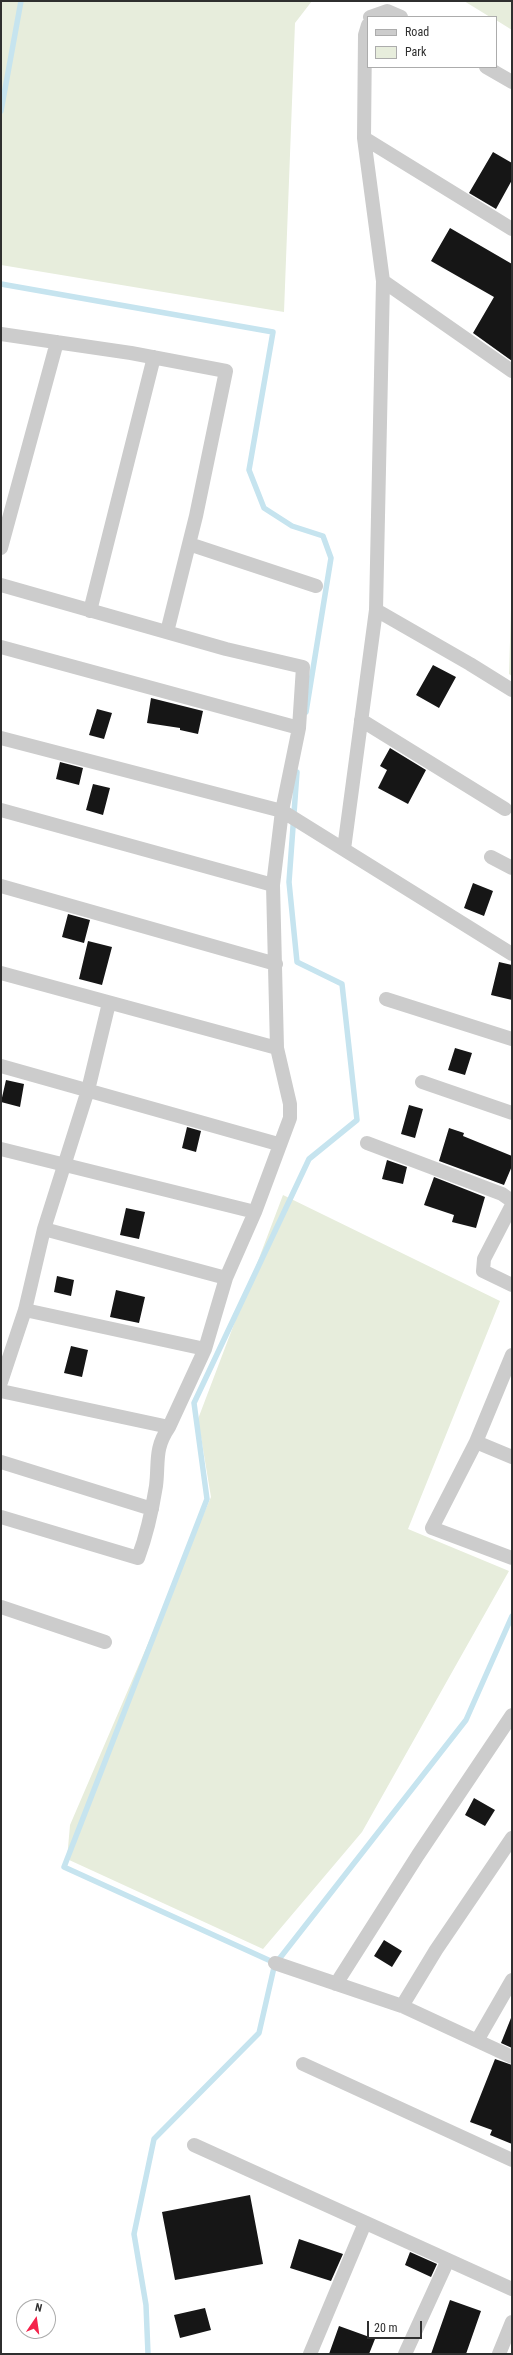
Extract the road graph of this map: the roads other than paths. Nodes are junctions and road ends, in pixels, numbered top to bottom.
1 (373, 16) edge
2 (399, 16) edge
3 (367, 28) edge
4 (488, 68) edge
5 (512, 82) edge
6 (364, 138) junction
7 (512, 229) edge
8 (383, 281) junction
9 (1, 334) edge
10 (57, 342) junction
11 (154, 357) junction
12 (512, 371) edge
13 (189, 544) junction
14 (1, 548) edge
15 (1, 585) edge
16 (316, 586) dead end
17 (376, 610) junction
18 (90, 611) junction
19 (167, 632) junction
20 (1, 647) edge
21 (512, 690) edge
22 (361, 720) junction
23 (299, 728) junction
24 (1, 738) edge
25 (505, 809) dead end
26 (1, 810) edge
27 (283, 812) junction
28 (340, 847) junction
29 (491, 857) dead end
30 (512, 868) edge
31 (273, 885) junction
32 (1, 886) edge
33 (512, 954) edge
34 (276, 964) junction
35 (1, 973) edge
36 (386, 999) dead end
37 (109, 1003) junction
38 (512, 1040) edge
39 (277, 1048) junction
40 (1, 1066) edge
41 (422, 1082) dead end
42 (88, 1090) junction
43 (512, 1113) edge
44 (368, 1143) dead end
45 (278, 1144) junction
46 (1, 1149) edge
47 (64, 1164) junction
48 (512, 1201) edge
49 (512, 1205) edge
50 (255, 1212) junction
51 (44, 1229) junction
52 (226, 1278) junction
53 (512, 1285) edge
54 (25, 1310) junction
55 (205, 1349) junction
56 (511, 1358) edge
57 (1, 1382) edge
58 (1, 1391) edge
59 (169, 1427) junction
60 (476, 1442) junction
61 (512, 1457) edge
62 (1, 1462) edge
63 (152, 1508) junction
64 (1, 1517) edge
65 (512, 1558) edge
66 (1, 1607) edge
67 (105, 1642) dead end
68 (512, 1716) edge
69 (512, 1838) edge
70 (276, 1963) dead end
71 (512, 1980) edge
72 (336, 1984) junction
73 (402, 2006) junction
74 (478, 2039) junction
75 (512, 2057) edge
76 (303, 2064) dead end
77 (194, 2145) dead end
78 (512, 2160) edge
79 (365, 2224) junction
80 (448, 2260) junction
81 (512, 2289) edge
82 (512, 2322) edge
83 (310, 2354) edge
84 (405, 2354) edge
85 (499, 2354) edge

1 - 2 street
3 - 6 street
4 - 5 street
6 - 7 street
6 - 8 street
8 - 12 street
8 - 17 street
9 - 10 street
10 - 11 street
10 - 14 street
11 - 13 street
11 - 18 street
13 - 16 street
13 - 19 street
15 - 18 street
17 - 21 street
17 - 22 street
18 - 19 street
19 - 23 street
20 - 23 street
22 - 25 street
22 - 28 street
23 - 27 street
24 - 27 street
26 - 31 street
27 - 28 street
27 - 31 street
28 - 33 street
29 - 30 street
31 - 34 street
32 - 34 street
34 - 39 street
35 - 37 street
36 - 38 street
37 - 39 street
37 - 42 street
39 - 45 street
40 - 42 street
41 - 43 street
42 - 45 street
42 - 47 street
44 - 48 street
45 - 50 street
46 - 47 street
47 - 50 street
47 - 51 street
49 - 53 street
50 - 52 street
51 - 52 street
51 - 54 street
52 - 55 street
54 - 55 street
54 - 57 street
55 - 59 street
56 - 60 street
58 - 59 street
59 - 63 street
60 - 61 street
60 - 65 street
62 - 63 street
63 - 64 street
66 - 67 street
68 - 72 street
69 - 73 street
70 - 72 street
71 - 74 street
72 - 73 street
73 - 74 street
74 - 75 street
76 - 78 street
77 - 79 street
79 - 80 street
79 - 83 street
80 - 81 street
80 - 84 street
82 - 85 street

